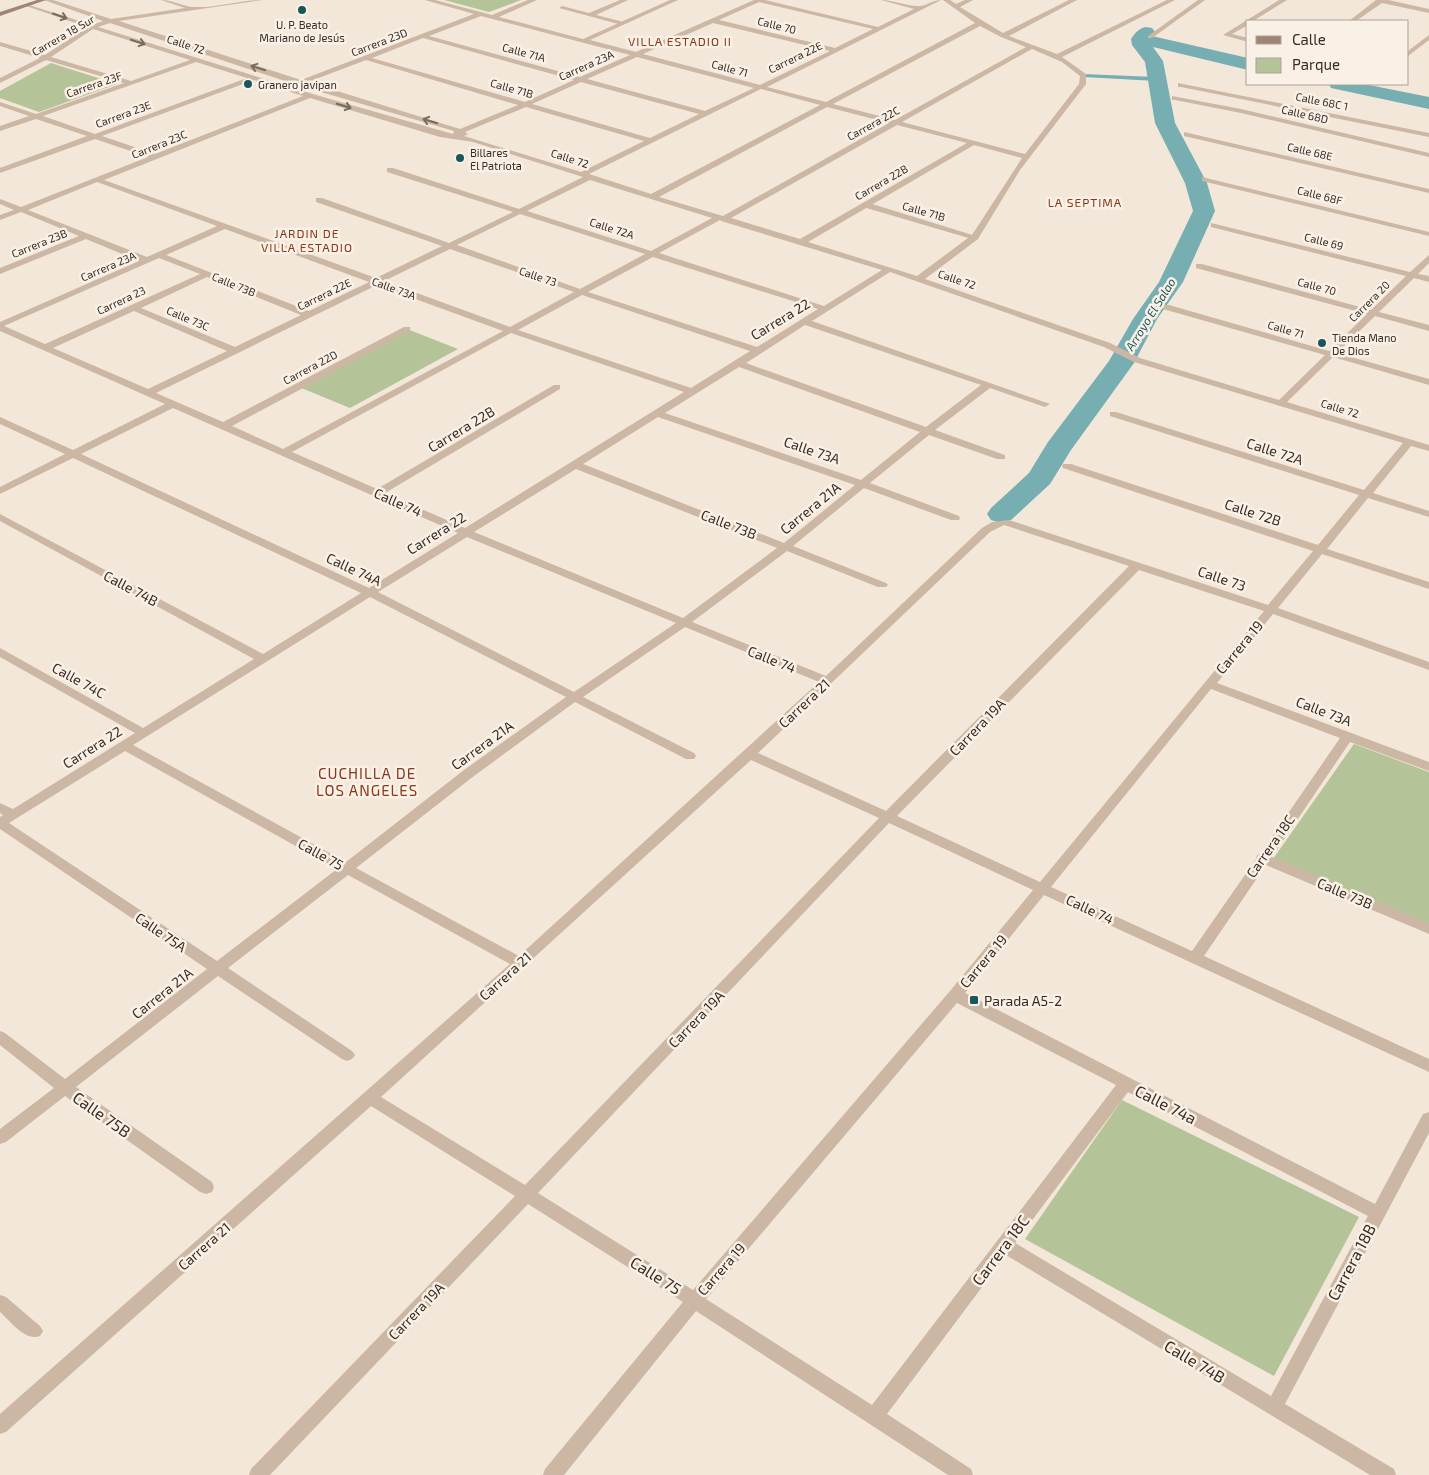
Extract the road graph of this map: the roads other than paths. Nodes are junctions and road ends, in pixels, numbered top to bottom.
1 (45, 0) edge
2 (164, 0) edge
3 (259, 0) edge
4 (428, 0) edge
5 (534, 0) edge
6 (625, 0) edge
7 (675, 0) edge
8 (758, 0) edge
9 (884, 0) edge
10 (938, 0) edge
11 (946, 0) edge
12 (970, 0) edge
13 (1074, 0) edge
14 (1172, 0) edge
15 (1202, 0) edge
16 (1284, 0) edge
17 (1380, 1) edge
18 (28, 5) junction
19 (955, 7) junction
20 (562, 8) dead end
21 (194, 9) junction
22 (921, 9) junction
23 (1429, 11) edge
24 (0, 14) edge
25 (480, 14) junction
26 (590, 15) junction
27 (492, 17) junction
28 (713, 20) junction
29 (1251, 20) edge
30 (1353, 20) edge
31 (108, 21) junction
32 (622, 23) junction
33 (980, 23) junction
34 (1246, 23) edge
35 (92, 27) junction
36 (880, 29) junction
37 (422, 36) junction
38 (1003, 36) junction
39 (1150, 37) dead end
40 (1429, 38) edge
41 (1246, 40) edge
42 (583, 41) junction
43 (0, 44) edge
44 (1032, 46) junction
45 (836, 50) junction
46 (1409, 53) edge
47 (636, 55) junction
48 (1058, 56) junction
49 (45, 58) junction
50 (366, 58) junction
51 (196, 60) junction
52 (254, 78) junction
53 (582, 79) junction
54 (0, 81) edge
55 (302, 82) junction
56 (132, 83) junction
57 (1181, 85) dead end
58 (760, 87) junction
59 (286, 88) junction
60 (326, 90) junction
61 (310, 96) junction
62 (1175, 98) dead end
63 (0, 104) edge
64 (526, 104) junction
65 (826, 105) junction
66 (706, 114) junction
67 (36, 116) junction
68 (896, 123) junction
69 (0, 130) edge
70 (460, 132) junction
71 (1187, 134) dead end
72 (1429, 135) edge
73 (95, 136) junction
74 (449, 136) junction
75 (474, 140) junction
76 (651, 140) junction
77 (973, 143) junction
78 (1429, 155) edge
79 (155, 157) junction
80 (1027, 157) junction
81 (390, 170) dead end
82 (0, 171) edge
83 (581, 175) junction
84 (590, 177) junction
85 (1205, 179) dead end
86 (98, 180) junction
87 (1429, 191) edge
88 (652, 197) junction
89 (319, 200) dead end
90 (0, 201) edge
91 (866, 205) junction
92 (22, 210) junction
93 (519, 212) junction
94 (0, 218) edge
95 (722, 218) junction
96 (1214, 225) dead end
97 (224, 226) junction
98 (1429, 234) edge
99 (86, 236) junction
100 (975, 237) junction
101 (802, 242) junction
102 (449, 245) junction
103 (651, 254) junction
104 (159, 255) junction
105 (1429, 258) edge
106 (148, 261) junction
107 (1198, 266) dead end
108 (889, 269) junction
109 (0, 271) edge
110 (206, 274) junction
111 (1412, 275) junction
112 (919, 279) junction
113 (1429, 279) edge
114 (376, 281) junction
115 (581, 292) junction
116 (132, 307) junction
117 (1166, 307) dead end
118 (826, 309) junction
119 (1373, 313) junction
120 (308, 314) junction
121 (805, 322) junction
122 (0, 327) edge
123 (1429, 328) edge
124 (407, 329) dead end
125 (510, 330) junction
126 (45, 348) junction
127 (234, 350) junction
128 (758, 351) junction
129 (1331, 354) junction
130 (738, 363) junction
131 (1429, 382) edge
132 (988, 385) junction
133 (557, 387) dead end
134 (692, 392) junction
135 (148, 393) junction
136 (1281, 403) junction
137 (173, 404) junction
138 (1045, 404) dead end
139 (659, 414) junction
140 (1113, 414) dead end
141 (0, 420) edge
142 (224, 426) junction
143 (927, 431) junction
144 (1410, 442) junction
145 (1429, 448) edge
146 (285, 452) junction
147 (71, 455) junction
148 (1001, 457) dead end
149 (576, 465) junction
150 (1067, 466) dead end
151 (863, 484) junction
152 (0, 491) edge
153 (378, 493) junction
154 (1366, 495) junction
155 (1429, 514) edge
156 (0, 517) edge
157 (955, 518) dead end
158 (1005, 522) joint
159 (467, 533) junction
160 (787, 546) junction
161 (1320, 550) junction
162 (1137, 565) junction
163 (882, 585) dead end
164 (1429, 586) edge
165 (369, 592) junction
166 (1270, 610) junction
167 (684, 622) junction
168 (0, 652) edge
169 (262, 658) junction
170 (1429, 666) edge
171 (827, 682) junction
172 (1209, 684) junction
173 (576, 696) junction
174 (143, 733) junction
175 (1348, 736) junction
176 (123, 745) junction
177 (750, 754) junction
178 (690, 756) dead end
179 (1429, 766) edge
180 (0, 807) edge
181 (13, 815) junction
182 (887, 818) junction
183 (0, 823) edge
184 (1262, 858) junction
185 (346, 868) junction
186 (1044, 888) junction
187 (1429, 929) edge
188 (1195, 958) junction
189 (519, 963) junction
190 (216, 969) junction
191 (955, 996) junction
192 (0, 1037) edge
193 (347, 1055) dead end
194 (1429, 1066) edge
195 (1126, 1083) junction
196 (65, 1088) junction
197 (370, 1098) junction
198 (1429, 1118) edge
199 (0, 1138) edge
200 (206, 1187) dead end
201 (529, 1194) junction
202 (1377, 1213) junction
203 (1003, 1246) junction
204 (695, 1300) junction
205 (0, 1302) edge
206 (34, 1330) dead end
207 (1274, 1408) junction
208 (875, 1416) junction
209 (0, 1426) edge
210 (258, 1475) edge
211 (552, 1475) edge
212 (964, 1475) edge
213 (1387, 1475) edge

1 - 18 street
1 - 31 street, Calle 72
2 - 21 street
3 - 21 street, Carrera 18 Sur
4 - 25 street, Calle 71
5 - 27 street
6 - 26 street
7 - 32 street
8 - 28 street, Carrera 23A
8 - 36 street
9 - 22 street
10 - 22 street, Carrera 22E
11 - 19 street
12 - 19 street
13 - 38 street
14 - 48 street
15 - 39 street
16 - 29 street
17 - 23 street
17 - 30 street
18 - 24 street
18 -> 35 street, Calle 72
19 - 33 street
20 - 26 street
21 - 31 street, Carrera 18 Sur
22 - 36 street, Carrera 22E
25 - 27 street, Calle 71
25 - 37 street, Carrera 23D
26 - 32 street
27 - 42 street, Calle 71
28 - 45 street, Calle 70
28 - 47 street, Carrera 23A
31 - 35 street, Carrera 18 Sur
55 -> 31 street, Calle 72
32 - 42 street
33 - 38 street
33 - 65 street
34 - 41 street
35 - 49 street, Carrera 18 Sur
35 -> 51 street, Calle 72
36 - 45 street, Carrera 22E
37 - 50 street, Carrera 23D
37 - 53 street, Calle 71A
38 - 44 street
40 - 46 street
42 - 47 street, Calle 71
43 - 49 street
44 - 48 street
44 - 68 street, Carrera 22C
45 - 58 street, Carrera 22E
47 - 53 street, Carrera 23A
47 - 58 street, Calle 71
48 - 80 street
49 - 54 street, Carrera 18 Sur
49 - 56 street
50 - 55 street, Carrera 23D
50 - 64 street, Calle 71B
51 - 52 street, Calle 72
51 - 56 street, Carrera 23F
52 - 59 street, Calle 72
52 - 73 street, Carrera 23E
53 - 64 street, Carrera 23A
53 - 66 street, Calle 71A
55 - 59 street, Carrera 23D
55 - 60 street, Calle 72
56 - 67 street, Carrera 23F
57 - 72 street, Calle 68C 1
58 - 65 street, Calle 71
58 - 66 street, Carrera 22E
59 - 61 street, Calle 72
60 - 61 street, Carrera 23C
70 -> 60 street, Calle 72
61 -> 74 street, Calle 72
61 - 79 street, Carrera 23C
62 - 78 street, Calle 68D
63 - 67 street
64 - 70 street, Carrera 23A
64 - 76 street, Calle 71B
65 - 68 street, Calle 71
65 - 88 street
66 - 76 street, Carrera 22E
67 - 69 street, Carrera 23F
67 - 73 street
68 - 77 street, Calle 71
68 - 95 street, Carrera 22C
70 - 74 street, Carrera 23A
70 - 75 street, Calle 72
71 - 87 street, Calle 68E
73 - 79 street
73 - 82 street, Carrera 23E
74 - 75 street, Calle 72
75 - 83 street, Calle 72
76 - 83 street, Carrera 22E
77 - 80 street, Calle 71
77 - 91 street, Carrera 22B
79 - 86 street, Carrera 23C
80 - 100 street
81 - 93 street, Calle 72A
83 - 84 street, Calle 72
84 - 88 street, Calle 72
84 - 93 street, Carrera 22E
85 - 98 street, Calle 68F
86 - 92 street, Carrera 23C
86 - 97 street, Calle 73A
88 - 95 street, Calle 72
89 - 102 street, Calle 73
90 - 92 street
91 - 100 street, Calle 71B
91 - 101 street, Carrera 22B
92 - 94 street, Carrera 23C
92 - 99 street
93 - 102 street, Carrera 22E
93 - 103 street, Calle 72A
95 - 101 street, Calle 72
95 - 103 street
96 - 111 street, Calle 69
97 - 104 street, Carrera 23A
97 - 114 street, Calle 73A
99 - 106 street
99 - 109 street, Carrera 23B
100 - 112 street
101 - 108 street, Calle 72
102 - 114 street, Carrera 22E
102 - 115 street, Calle 73
103 - 115 street
103 - 118 street, Calle 72A
104 - 106 street, Carrera 23A
104 - 110 street, Calle 73B
105 - 111 street, Carrera 20
106 - 122 street, Carrera 23A
107 - 119 street, Calle 70
108 - 112 street, Calle 72
108 - 118 street, Carrera 22
110 - 116 street, Carrera 23
110 - 120 street, Calle 73B
111 - 113 street, Calle 69
111 - 119 street, Carrera 20
112 - 136 street, Calle 72
114 - 120 street, Carrera 22E
114 - 125 street, Calle 73A
115 - 125 street
115 - 128 street, Calle 73
116 - 126 street, Carrera 23
116 - 127 street, Calle 73C
117 - 129 street, Calle 71
118 - 121 street, Carrera 22
119 - 123 street, Calle 70
119 - 129 street, Carrera 20
120 - 127 street, Carrera 22E
121 - 128 street, Carrera 22
121 - 132 street
122 - 126 street, Calle 74
124 - 142 street, Carrera 22D
125 - 134 street, Calle 73A
125 - 146 street
126 - 135 street, Calle 74
127 - 135 street, Carrera 22E
128 - 130 street, Carrera 22
129 - 131 street, Calle 71
129 - 136 street, Carrera 20
130 - 134 street, Carrera 22
130 - 143 street
132 - 138 street
132 - 143 street, Carrera 21A
133 - 153 street, Carrera 22B
134 - 139 street, Carrera 22
135 - 137 street, Calle 74
136 - 144 street, Calle 72
137 - 142 street, Calle 74
137 - 147 street
139 - 149 street, Carrera 22
139 - 151 street, Calle 73A
140 - 154 street, Calle 72A
141 - 147 street, Calle 74A
142 - 146 street, Calle 74
143 - 148 street
143 - 151 street, Carrera 21A
144 - 145 street, Calle 72
144 - 154 street, Carrera 19
146 - 153 street, Calle 74
147 - 152 street
147 - 165 street, Calle 74A
149 - 159 street, Carrera 22
149 - 160 street, Calle 73B
150 - 161 street, Calle 72B
151 - 157 street, Calle 73A
151 - 160 street, Carrera 21A
153 - 159 street, Calle 74
154 - 155 street, Calle 72A
154 - 161 street, Carrera 19
156 - 169 street, Calle 74B
158 - 162 street, Calle 73
158 - 171 street, Carrera 21
159 - 165 street, Carrera 22
159 - 167 street, Calle 74
160 - 163 street, Calle 73B
160 - 167 street, Carrera 21A
161 - 164 street, Calle 72B
161 - 166 street, Carrera 19
162 - 166 street, Calle 73
162 - 182 street, Carrera 19A
165 - 169 street, Carrera 22
165 - 173 street, Calle 74A
166 - 170 street, Calle 73
166 - 172 street, Carrera 19
167 - 171 street, Calle 74
167 - 173 street, Carrera 21A
168 - 174 street, Calle 74C
169 - 174 street, Carrera 22
171 - 177 street, Carrera 21
172 - 175 street, Calle 73A
172 - 186 street, Carrera 19
173 - 178 street, Calle 74A
173 - 185 street, Carrera 21A
174 - 176 street, Carrera 22
175 - 179 street, Calle 73A
175 - 184 street, Carrera 18C
176 - 181 street, Carrera 22
176 - 185 street, Calle 75
177 - 182 street, Calle 74
177 - 189 street, Carrera 21
180 - 181 street
181 - 183 street, Carrera 22
182 - 186 street, Calle 74
182 - 201 street, Carrera 19A
183 - 190 street, Calle 75A
184 - 187 street, Calle 73B
184 - 188 street, Carrera 18C
185 - 189 street, Calle 75
185 - 190 street, Carrera 21A
186 - 188 street, Calle 74
186 - 191 street, Carrera 19
188 - 194 street, Calle 74
189 - 197 street, Carrera 21
190 - 193 street, Calle 75A
190 - 196 street, Carrera 21A
191 - 195 street, Calle 74a
191 - 204 street, Carrera 19
192 - 196 street, Calle 75B
195 - 202 street, Calle 74a
195 - 203 street, Carrera 18C
196 - 199 street, Carrera 21A
196 - 200 street, Calle 75B
197 - 201 street, Calle 75
197 - 209 street, Carrera 21
198 - 202 street, Carrera 18B
201 - 204 street, Calle 75
201 - 210 street, Carrera 19A
202 - 207 street, Carrera 18B
203 - 207 street, Calle 74B
203 - 208 street, Carrera 18C
204 - 208 street, Calle 75
204 - 211 street, Carrera 19
205 - 206 street
207 - 213 street, Calle 74B
208 - 212 street, Calle 75

